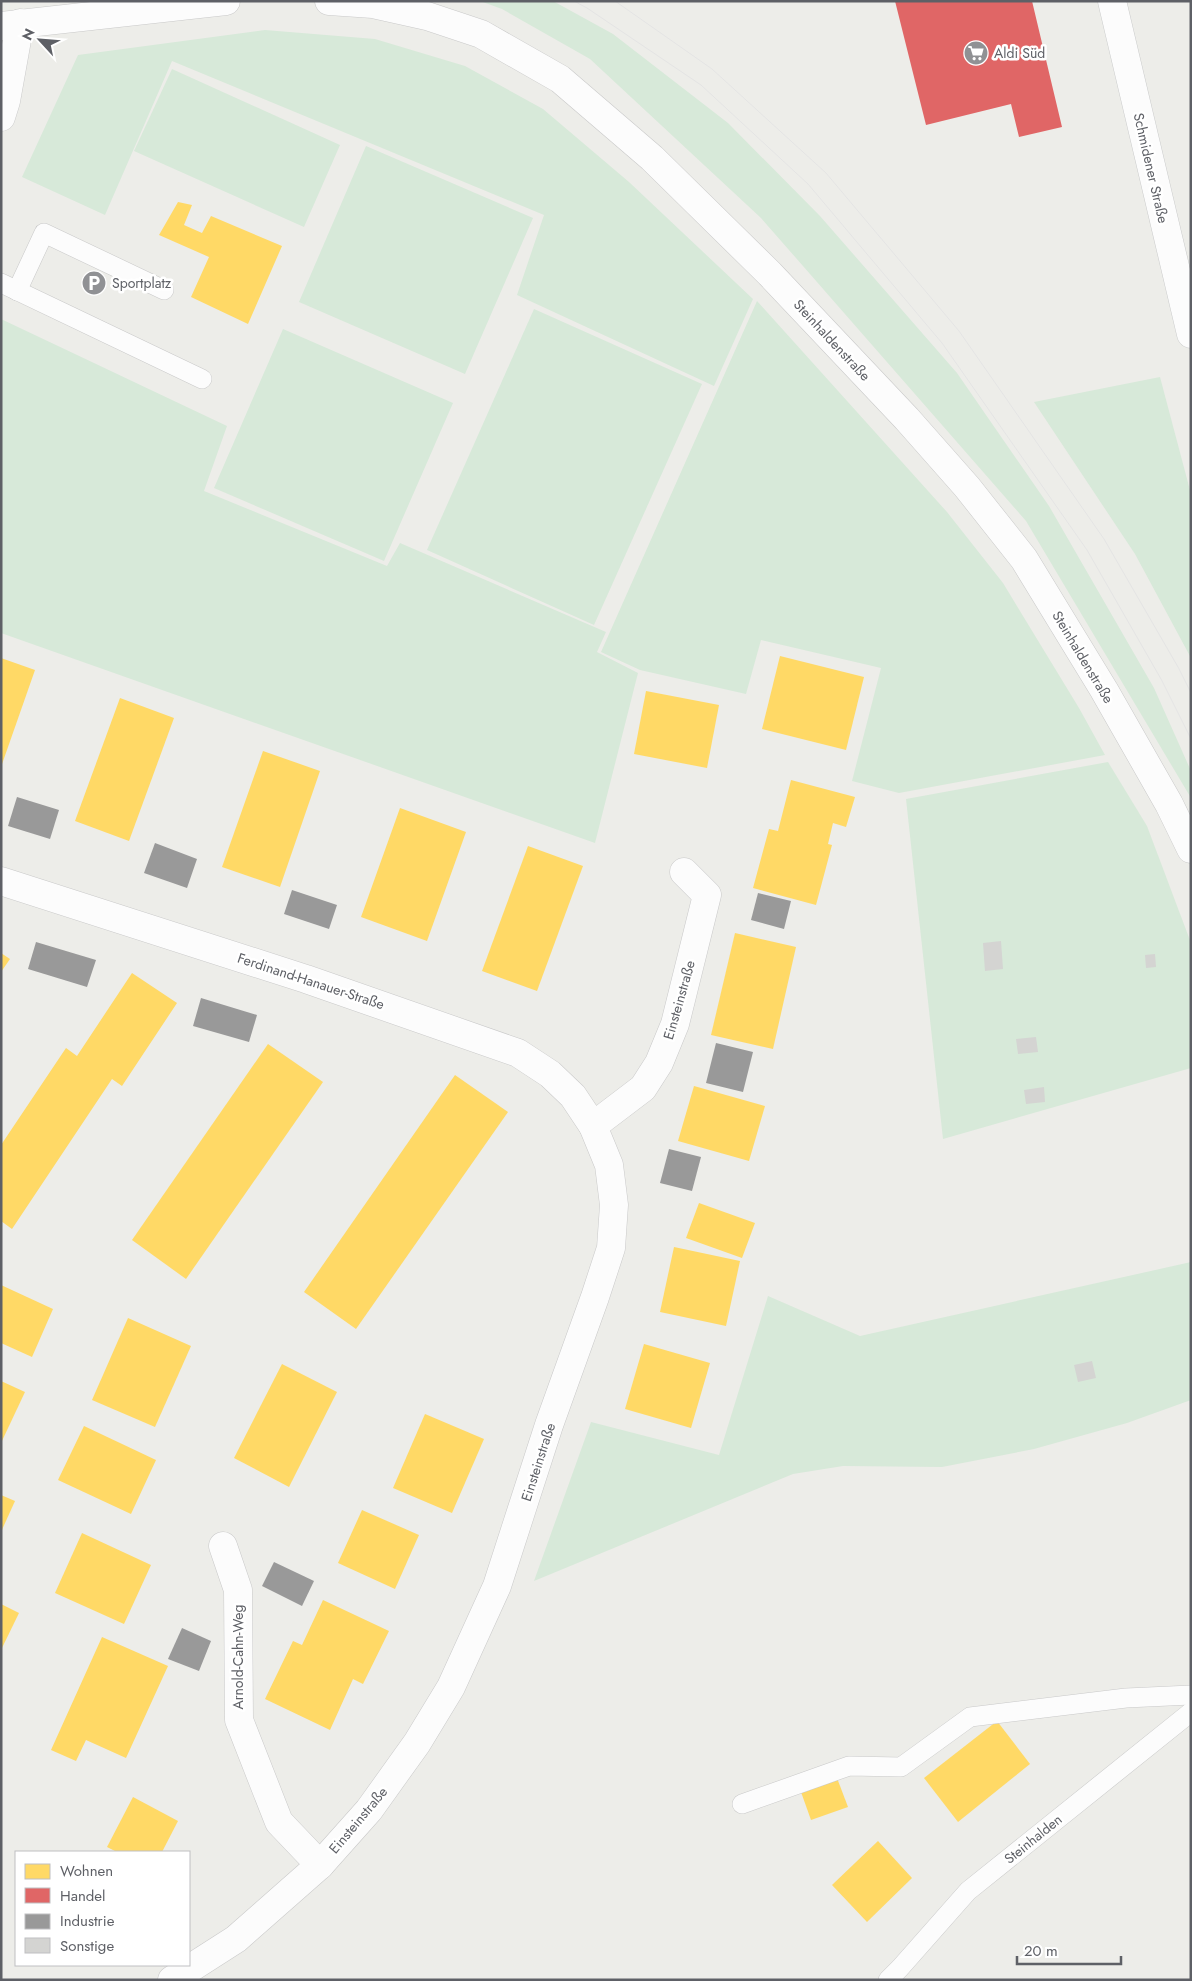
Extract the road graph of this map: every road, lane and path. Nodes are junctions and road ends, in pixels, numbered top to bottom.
1 (226, 1) edge
2 (329, 1) edge
3 (1112, 1) edge
4 (11, 24) edge
5 (1, 117) edge
6 (9, 287) edge
7 (164, 290) dead end
8 (1191, 334) edge
9 (202, 378) dead end
10 (1191, 849) edge
11 (684, 872) dead end
12 (1, 881) edge
13 (593, 1126) junction
14 (223, 1546) dead end
15 (1191, 1695) edge
16 (1191, 1712) edge
17 (742, 1804) dead end
18 (320, 1865) junction
19 (172, 1980) edge
20 (888, 1980) edge

1 - 4 street
2 - 10 street, Steinhaldenstraße
3 - 8 street, Schmidener Straße
4 - 5 street
6 - 7 lane
6 - 9 lane
11 - 13 street, Einsteinstraße
12 - 13 street, Ferdinand-Hanauer-Straße
13 - 18 street, Einsteinstraße
14 - 18 street, Arnold-Cahn-Weg
15 - 17 lane
16 - 20 lane, Steinhalden
18 - 19 street, Einsteinstraße

